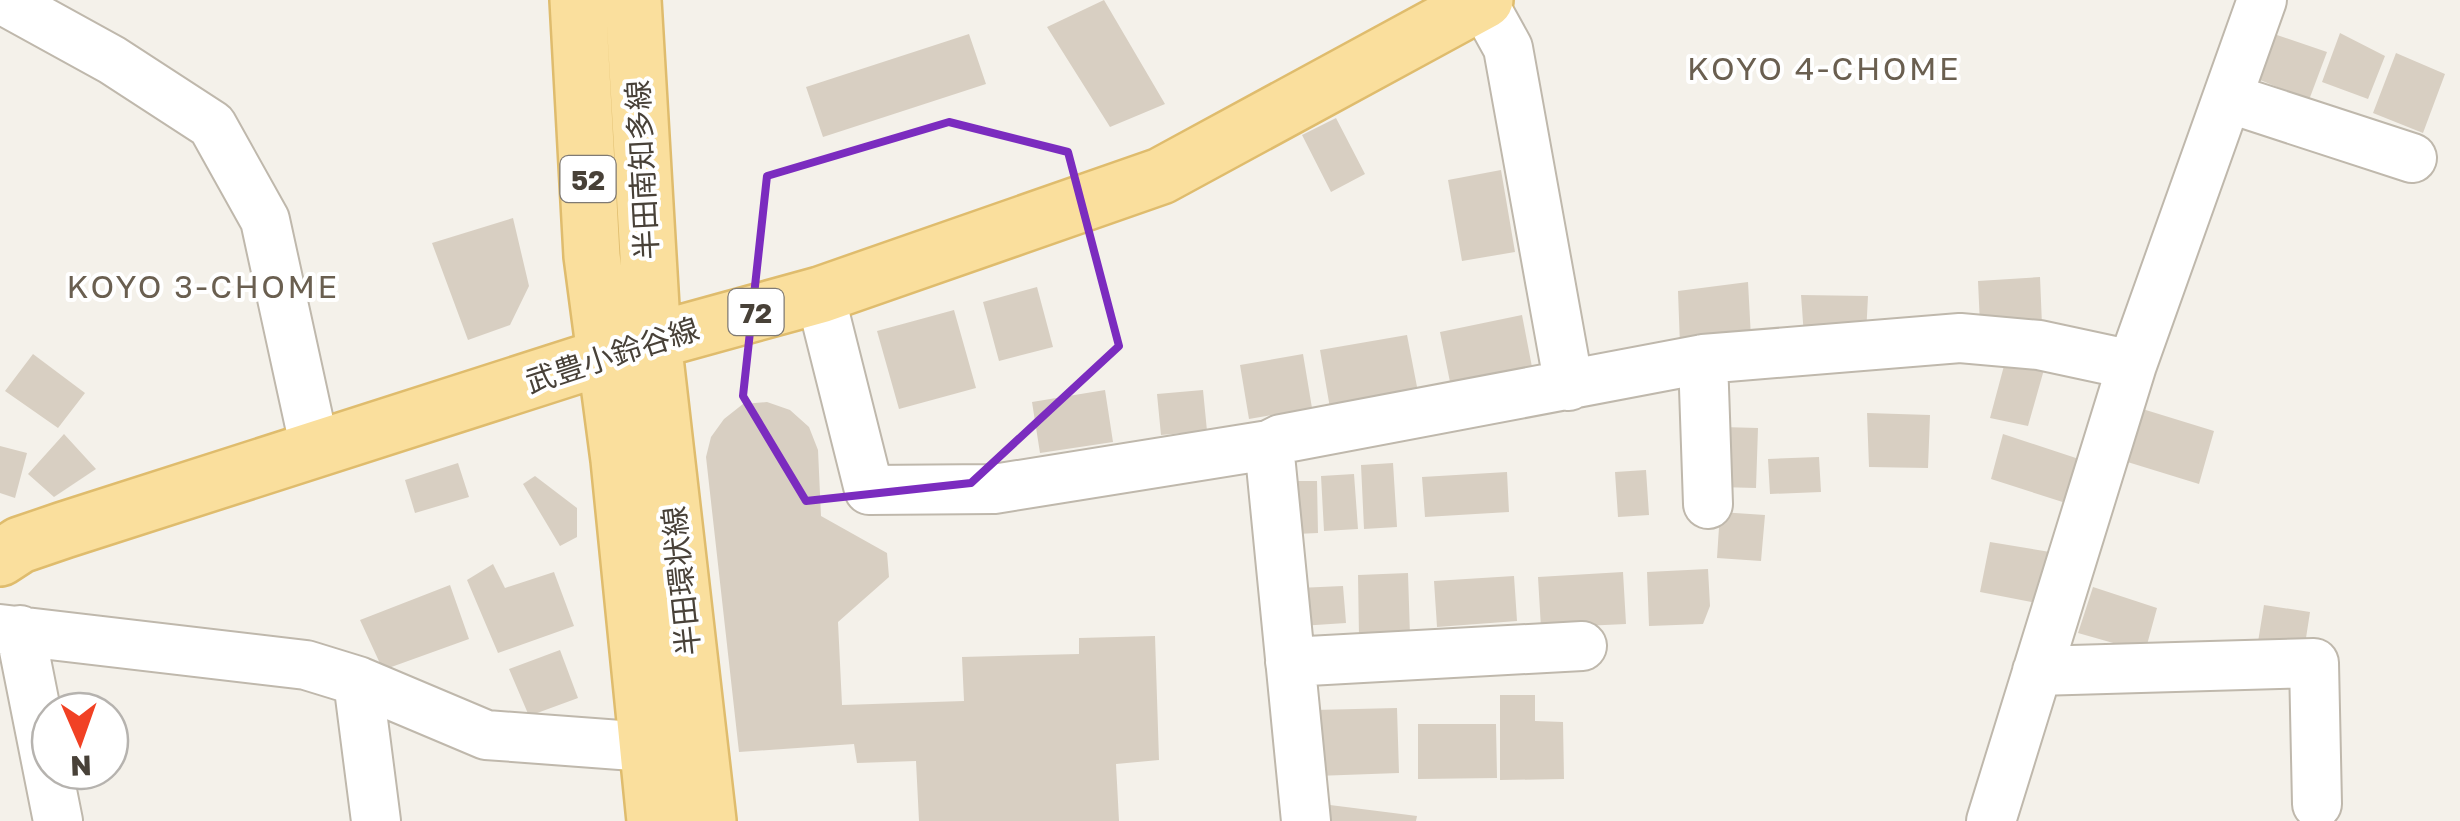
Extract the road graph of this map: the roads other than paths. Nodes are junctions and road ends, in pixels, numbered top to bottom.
1 (2, 0) edge
2 (578, 0) edge
3 (633, 0) edge
4 (2262, 0) edge
5 (1484, 1) edge
6 (2228, 98) junction
7 (2412, 158) dead end
8 (820, 295) junction
9 (628, 349) junction
10 (1703, 359) junction
11 (2132, 366) junction
12 (1570, 386) junction
13 (1270, 444) junction
14 (315, 449) junction
15 (1708, 504) dead end
16 (7, 543) edge
17 (10, 629) edge
18 (1582, 646) dead end
19 (1290, 662) junction
20 (2038, 671) junction
21 (358, 681) junction
22 (647, 747) junction
23 (2317, 804) dead end
24 (58, 821) edge
25 (376, 821) edge
26 (654, 821) edge
27 (708, 821) edge
28 (1306, 821) edge
29 (1991, 821) edge

1 - 14 street
2 - 9 main road, 半田南知多線 / 52
3 - 9 main road, 半田南知多線 / 52
4 - 6 street
5 - 8 main road, 武豊小鈴谷線 / 72
5 - 12 street
6 - 7 street
6 - 11 street
8 - 9 main road, 武豊小鈴谷線 / 72
8 - 13 street
9 - 14 main road, 武豊小鈴谷線 / 72
9 - 22 main road, 半田環状線
9 - 27 main road, 半田環状線
10 - 11 street
10 - 12 street
10 - 15 street
11 - 20 street
12 - 13 street
13 - 19 street
14 - 16 main road, 武豊小鈴谷線 / 72
17 - 21 street
17 - 24 street
18 - 19 street
19 - 28 street
20 - 23 street
20 - 29 street
21 - 22 street
21 - 25 street
22 - 26 main road, 半田環状線

